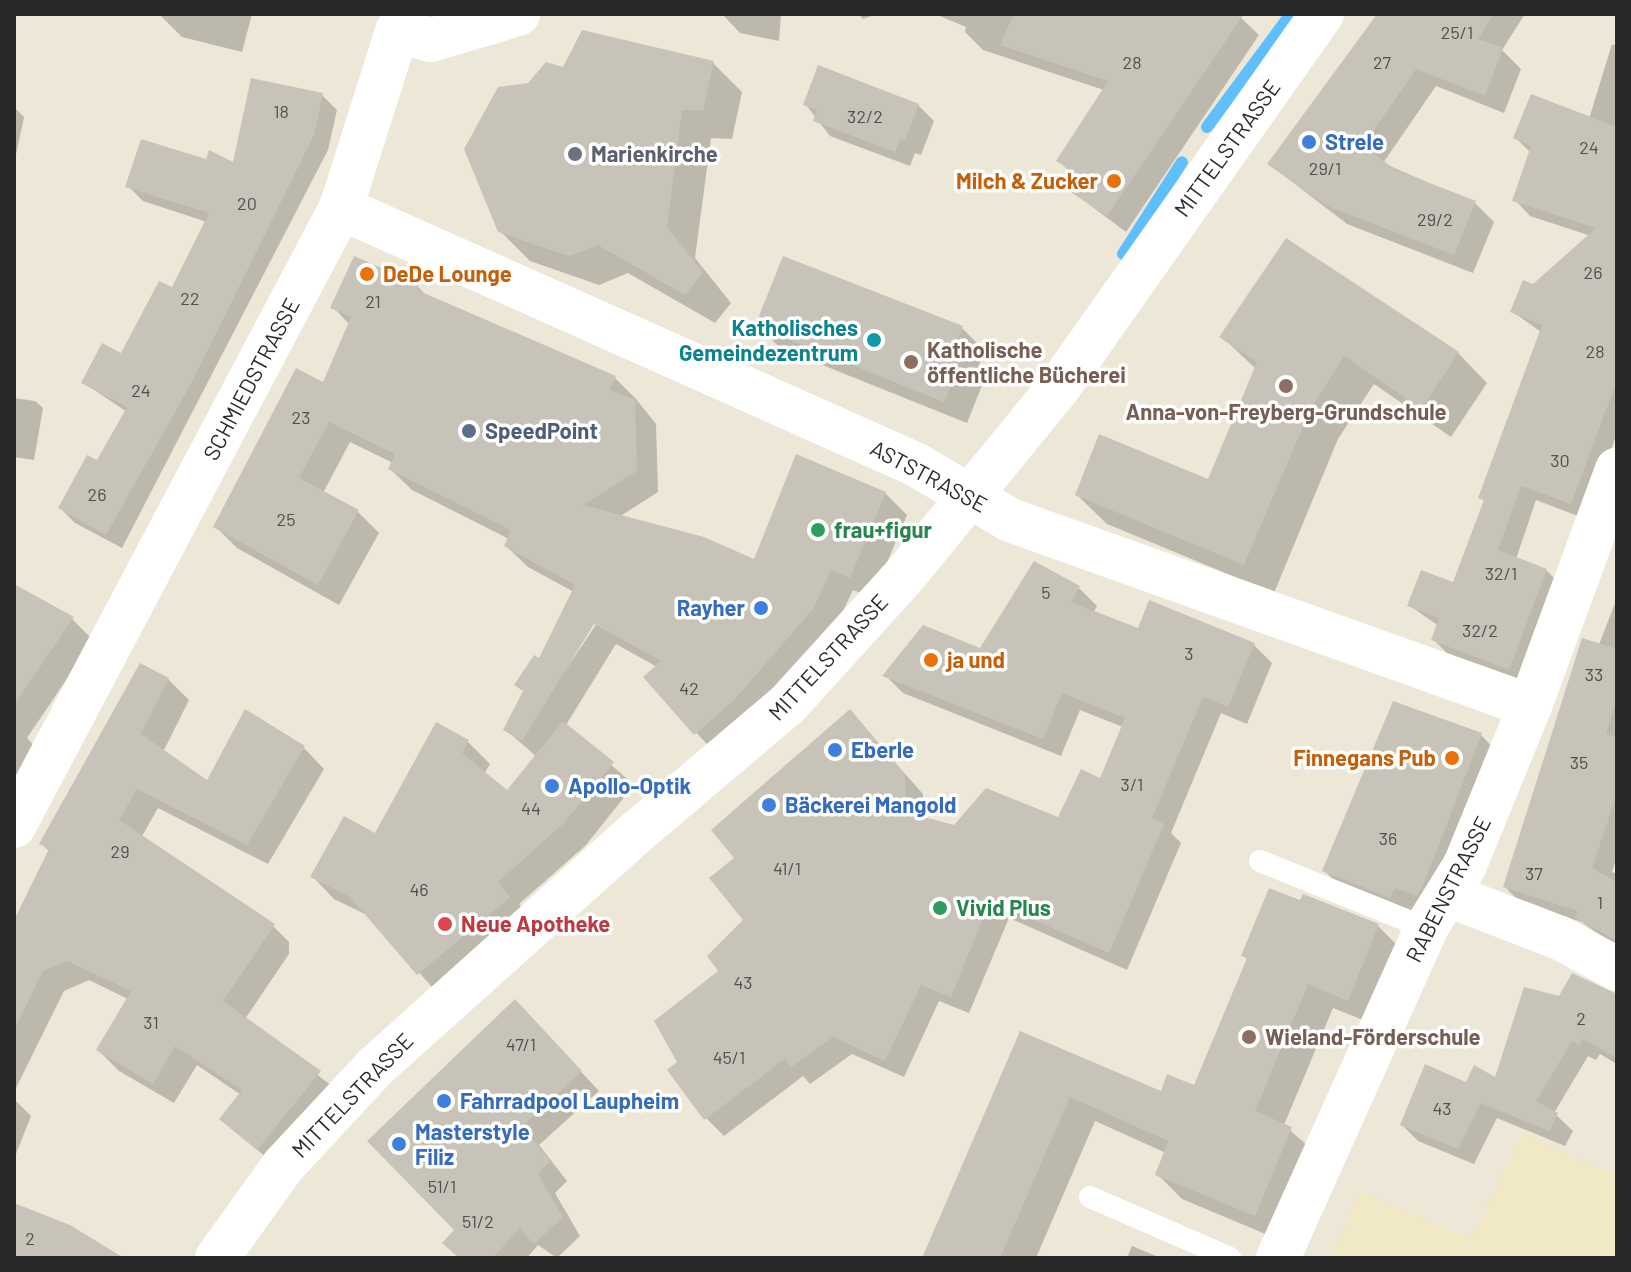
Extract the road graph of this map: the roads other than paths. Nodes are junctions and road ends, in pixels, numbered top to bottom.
1 (518, 14) edge
2 (1322, 14) edge
3 (398, 23) edge
4 (341, 208) junction
5 (1617, 469) edge
6 (970, 497) junction
7 (1530, 706) junction
8 (14, 826) edge
9 (1260, 861) dead end
10 (1437, 911) junction
11 (1617, 969) edge
12 (1090, 1197) dead end
13 (217, 1258) edge
14 (1230, 1258) edge
15 (1278, 1258) edge

1 - 3 street, SCHMIEDSTRASSE
2 - 6 street, MITTELSTRASSE
3 - 4 street, SCHMIEDSTRASSE
4 - 6 street, ASTSTRASSE
4 - 8 street, SCHMIEDSTRASSE
5 - 7 street, RABENSTRASSE
6 - 7 street, ASTSTRASSE
6 - 13 street, MITTELSTRASSE
7 - 10 street, RABENSTRASSE
9 - 10 lane
10 - 11 street
10 - 15 street, RABENSTRASSE
12 - 14 lane

